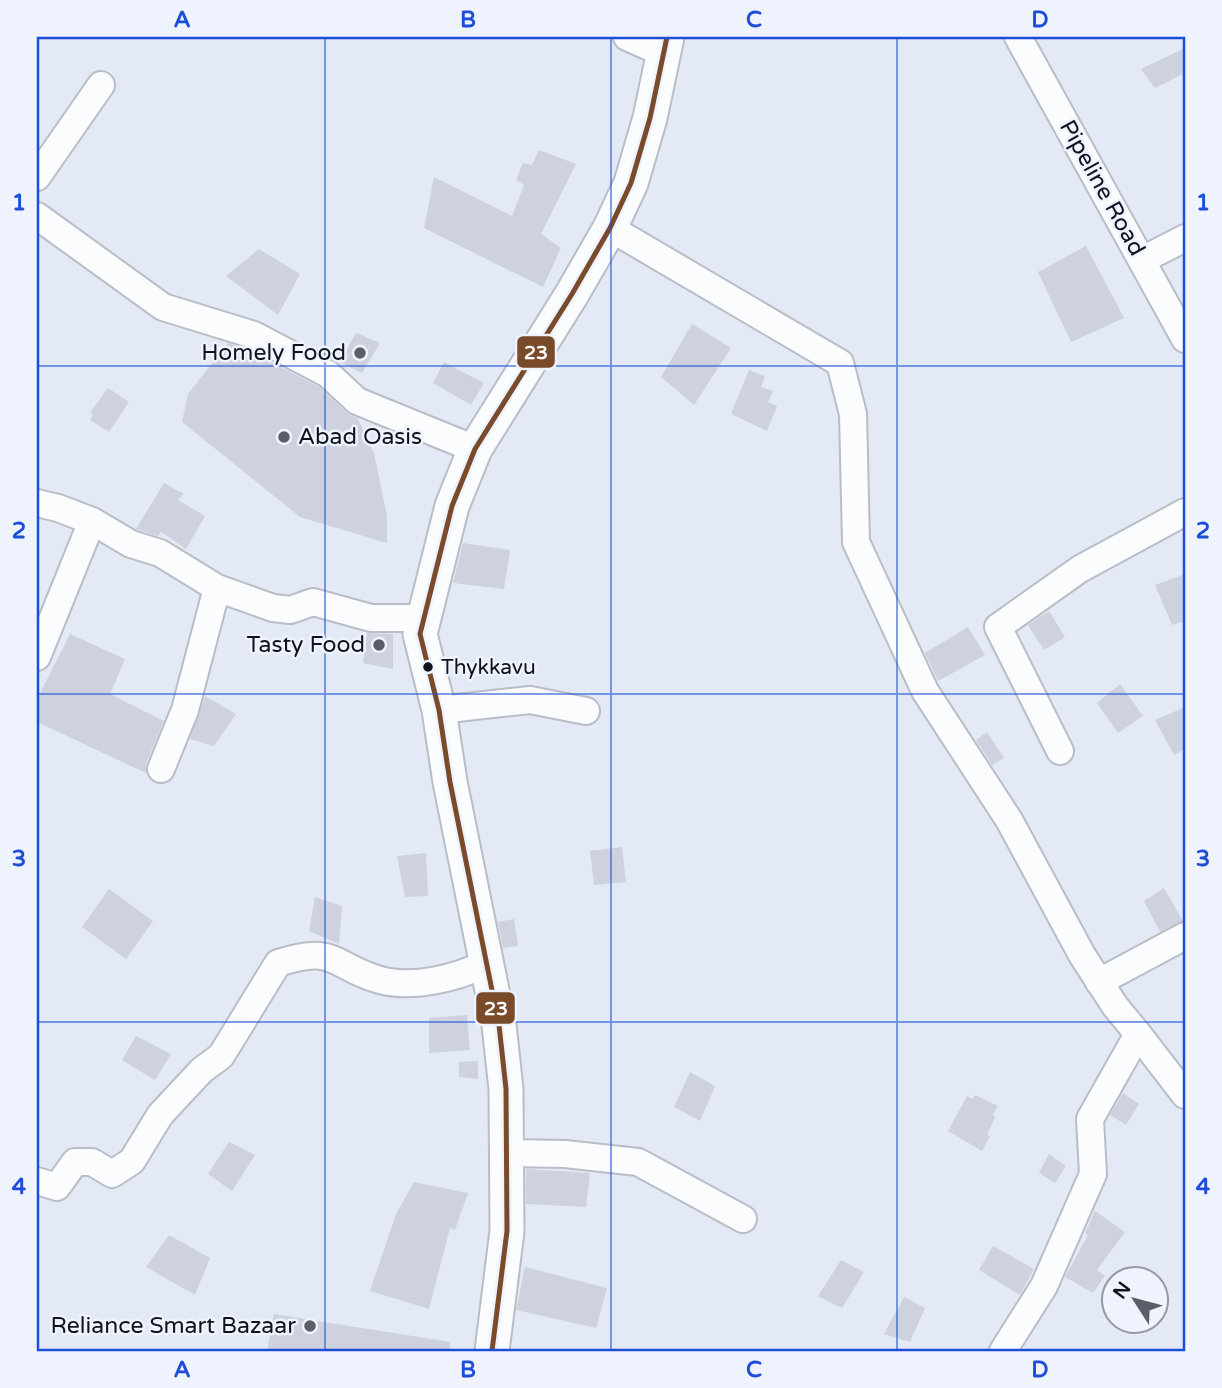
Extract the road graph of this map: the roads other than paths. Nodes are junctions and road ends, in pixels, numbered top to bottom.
1 (627, 37) edge
2 (1018, 37) edge
3 (666, 46) edge
4 (101, 85) dead end
5 (37, 177) edge
6 (37, 216) edge
7 (610, 228) junction
8 (1185, 238) edge
9 (1142, 260) junction
10 (1185, 339) edge
11 (475, 449) junction
12 (37, 503) edge
13 (1185, 512) edge
14 (92, 521) junction
15 (217, 588) junction
16 (424, 618) junction
17 (37, 657) edge
18 (439, 710) junction
19 (586, 711) dead end
20 (1060, 751) dead end
21 (161, 769) dead end
22 (1185, 936) edge
23 (486, 963) junction
24 (1099, 982) junction
25 (1138, 1034) junction
26 (1185, 1095) edge
27 (509, 1153) junction
28 (37, 1181) edge
29 (743, 1219) dead end
30 (492, 1351) edge
31 (1003, 1351) edge

1 - 3 street
2 - 9 street, Pipeline Road
3 - 7 main road
4 - 5 street
6 - 11 street
7 - 11 main road
7 - 24 street
8 - 9 street
9 - 10 street, Pipeline Road
11 - 16 main road
12 - 14 street
13 - 20 street
14 - 15 street
14 - 17 street
15 - 16 street
15 - 21 street
16 - 18 main road
18 - 19 street
18 - 23 main road
22 - 24 street
23 - 27 main road
23 - 28 street
24 - 25 street
25 - 26 street
25 - 31 street
27 - 29 street
27 - 30 main road

